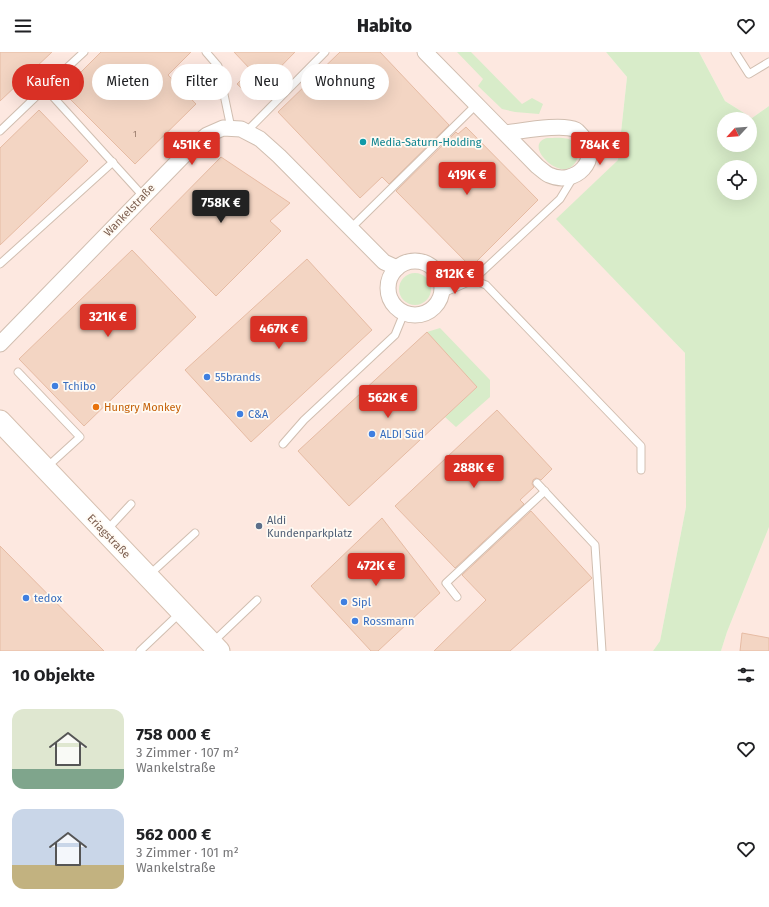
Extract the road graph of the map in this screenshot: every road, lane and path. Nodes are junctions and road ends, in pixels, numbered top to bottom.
1 (84, 52) edge
2 (206, 52) edge
3 (325, 52) edge
4 (425, 52) edge
5 (735, 52) edge
6 (769, 62) edge
7 (71, 64) edge
8 (32, 100) edge
9 (56, 100) edge
10 (477, 104) junction
11 (231, 128) junction
12 (0, 131) edge
13 (246, 132) junction
14 (505, 133) junction
15 (113, 162) junction
16 (574, 176) junction
17 (143, 196) junction
18 (351, 228) junction
19 (0, 264) edge
20 (396, 268) junction
21 (473, 280) junction
22 (441, 294) junction
23 (404, 314) junction
24 (0, 344) edge
25 (18, 372) dead end
26 (0, 421) edge
27 (283, 444) dead end
28 (45, 469) junction
29 (641, 470) dead end
30 (537, 483) dead end
31 (545, 491) junction
32 (132, 504) dead end
33 (105, 531) junction
34 (195, 533) dead end
35 (148, 576) junction
36 (457, 597) dead end
37 (257, 600) dead end
38 (182, 612) junction
39 (215, 647) edge
40 (140, 651) edge
41 (602, 651) edge

1 - 7 lane
2 - 11 lane
3 - 13 lane
4 - 10 street
5 - 6 lane
8 - 12 lane
9 - 15 lane
10 - 14 street
10 - 18 lane
11 - 13 street, Wankelstraße
11 - 17 street, Wankelstraße
13 - 18 street, Wankelstraße
14 - 16 street
14 - 16 street
15 - 17 lane
15 - 19 lane
16 - 21 lane
17 - 24 street, Wankelstraße
18 - 20 street, Wankelstraße
20 - 22 street
20 - 23 street
21 - 22 lane
21 - 29 lane
22 - 23 street
23 - 27 lane
25 - 28 lane
26 - 28 street, Eriagstraße
28 - 33 street, Eriagstraße
30 - 31 lane
31 - 36 lane
31 - 41 lane
32 - 33 lane
33 - 35 street, Eriagstraße
34 - 35 lane
35 - 38 street, Eriagstraße
37 - 39 lane
38 - 39 street, Eriagstraße
38 - 40 lane

